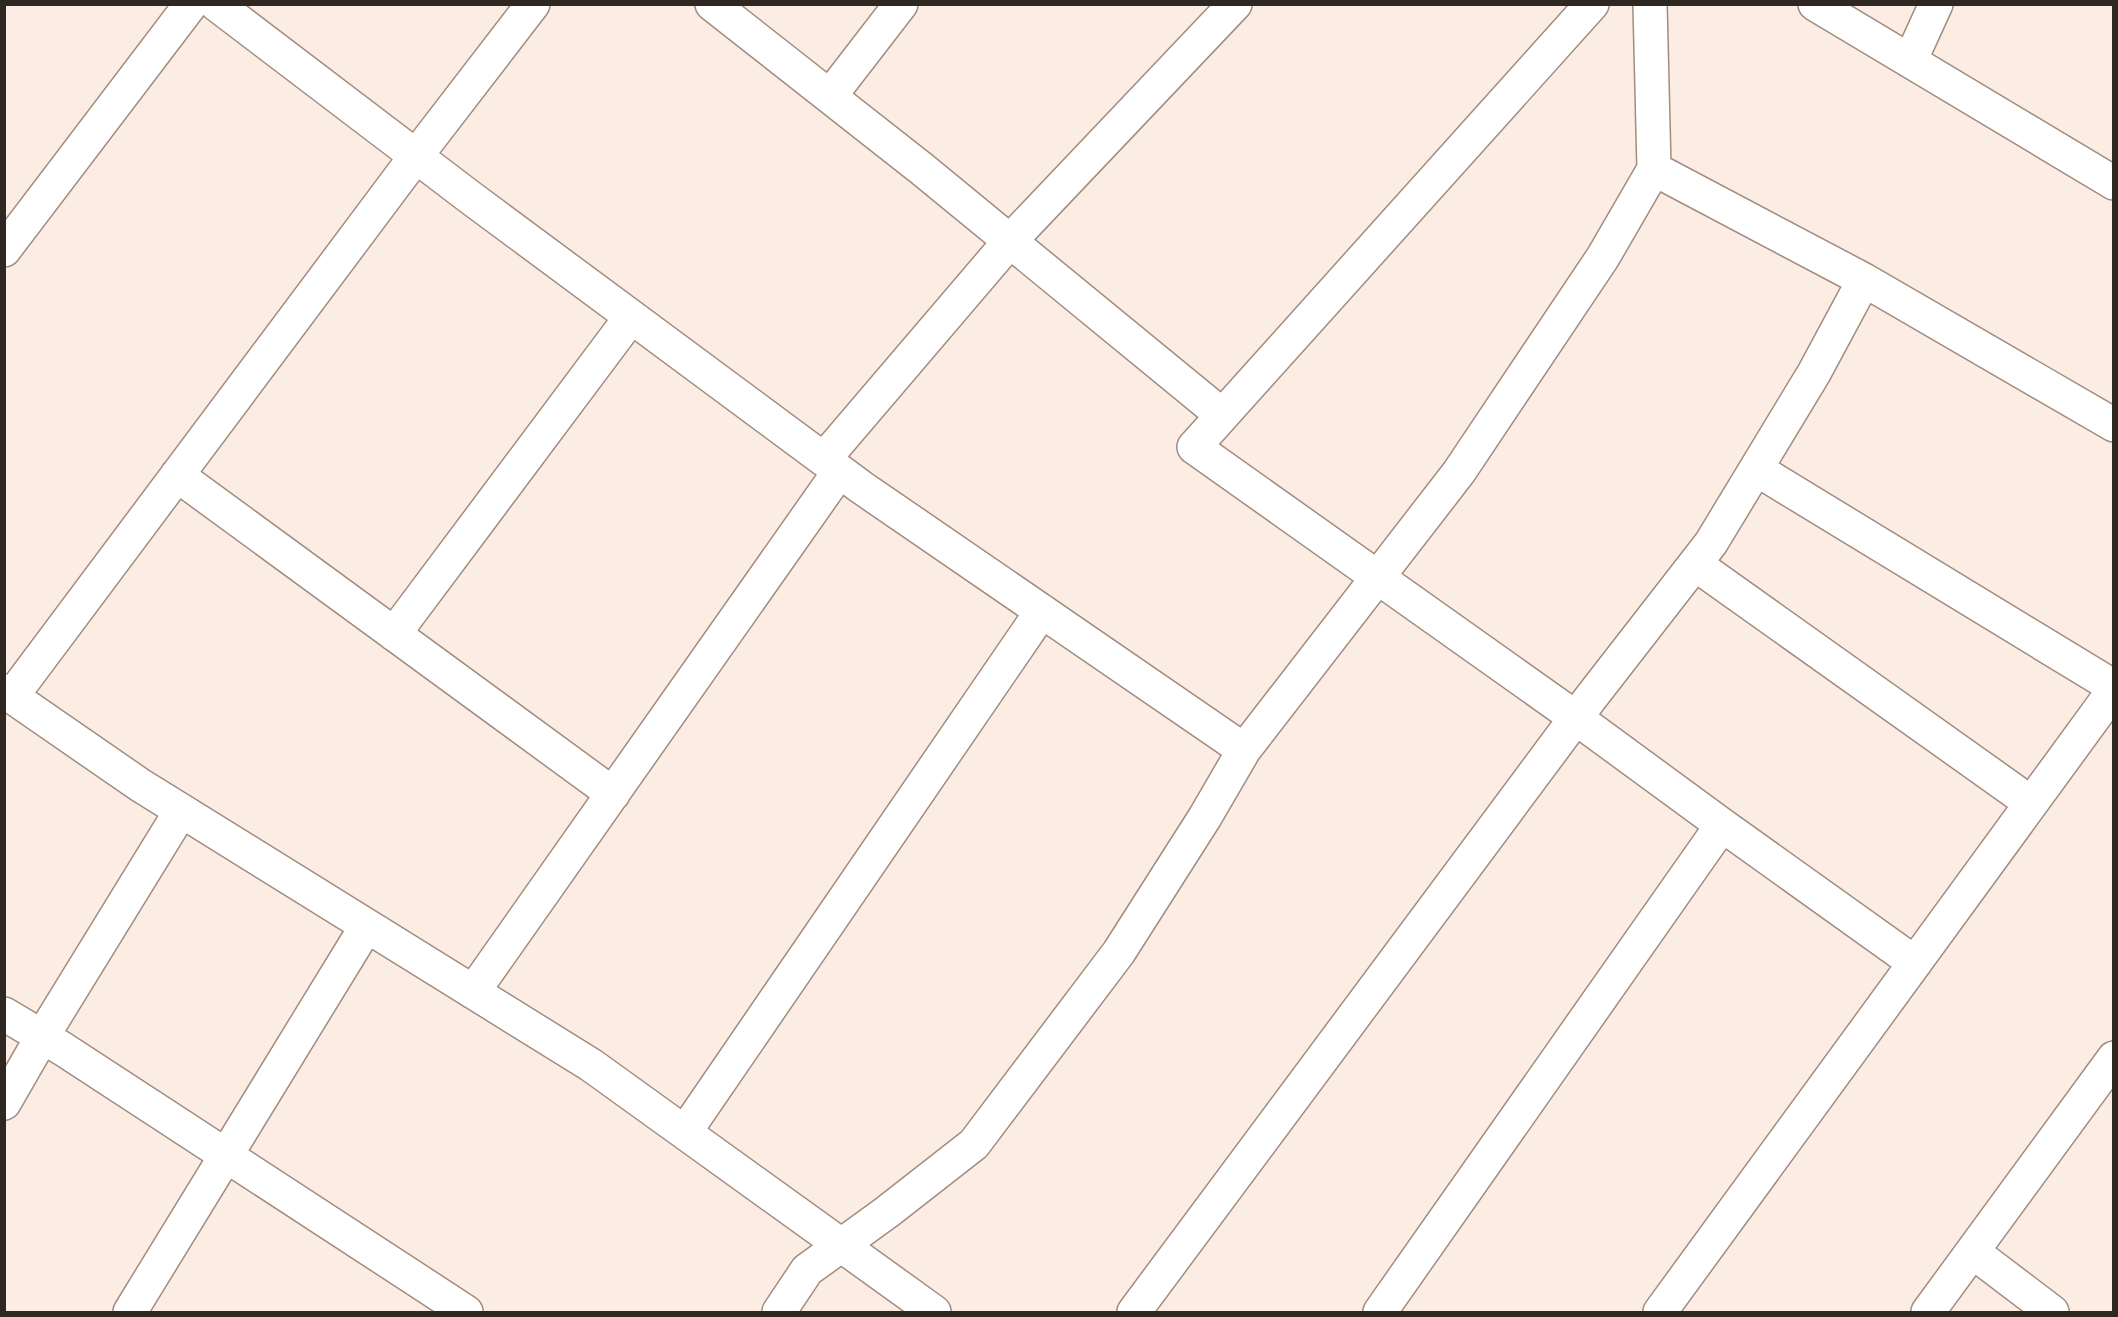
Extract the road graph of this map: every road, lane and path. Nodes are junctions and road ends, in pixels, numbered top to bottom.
1 (191, 4) edge
2 (216, 4) edge
3 (533, 4) edge
4 (712, 4) edge
5 (901, 4) edge
6 (1235, 4) edge
7 (1592, 4) edge
8 (1650, 4) edge
9 (1815, 4) edge
10 (1936, 4) edge
11 (1910, 61) junction
12 (830, 96) junction
13 (416, 156) junction
14 (1654, 169) junction
15 (2114, 183) edge
16 (1010, 241) junction
17 (4, 250) edge
18 (1864, 280) junction
19 (631, 317) junction
20 (1222, 416) junction
21 (2114, 425) edge
22 (831, 466) junction
23 (1756, 469) junction
24 (177, 475) junction
25 (1695, 564) junction
26 (1377, 578) junction
27 (1042, 611) junction
28 (394, 634) junction
29 (2114, 689) edge
30 (8, 694) edge
31 (1576, 718) junction
32 (1244, 750) junction
33 (613, 794) junction
34 (2031, 803) junction
35 (181, 811) junction
36 (1722, 825) junction
37 (366, 927) junction
38 (1915, 963) junction
39 (474, 993) junction
40 (4, 1014) edge
41 (42, 1037) junction
42 (2114, 1058) edge
43 (4, 1103) edge
44 (685, 1132) junction
45 (224, 1156) junction
46 (841, 1245) junction
47 (1973, 1252) junction
48 (130, 1312) edge
49 (466, 1312) edge
50 (779, 1312) edge
51 (934, 1312) edge
52 (1134, 1312) edge
53 (1380, 1312) edge
54 (1660, 1312) edge
55 (1928, 1312) edge
56 (2052, 1312) edge

1 - 17 street
2 - 13 street
3 - 13 street
4 - 12 street
5 - 12 street
6 - 16 street
7 - 20 street
8 - 14 street
9 - 11 street
10 - 11 street
11 - 15 street
12 - 16 street
13 - 19 street
13 - 24 street
14 - 18 street
14 - 26 street
16 - 20 street
16 - 22 street
18 - 21 street
18 - 23 street
19 - 22 street
19 - 28 street
20 - 26 street
22 - 27 street
22 - 33 street
23 - 25 street
23 - 29 street
24 - 28 street
24 - 30 street
25 - 31 street
25 - 34 street
26 - 31 street
26 - 32 street
27 - 32 street
27 - 44 street
28 - 33 street
29 - 34 street
30 - 35 street
31 - 36 street
31 - 52 street
32 - 46 street
33 - 39 street
34 - 38 street
35 - 37 street
35 - 41 street
36 - 38 street
36 - 53 street
37 - 39 street
37 - 45 street
38 - 54 street
39 - 44 street
40 - 41 street
41 - 43 street
41 - 45 street
42 - 47 street
44 - 46 street
45 - 48 street
45 - 49 street
46 - 50 street
46 - 51 street
47 - 55 street
47 - 56 street

